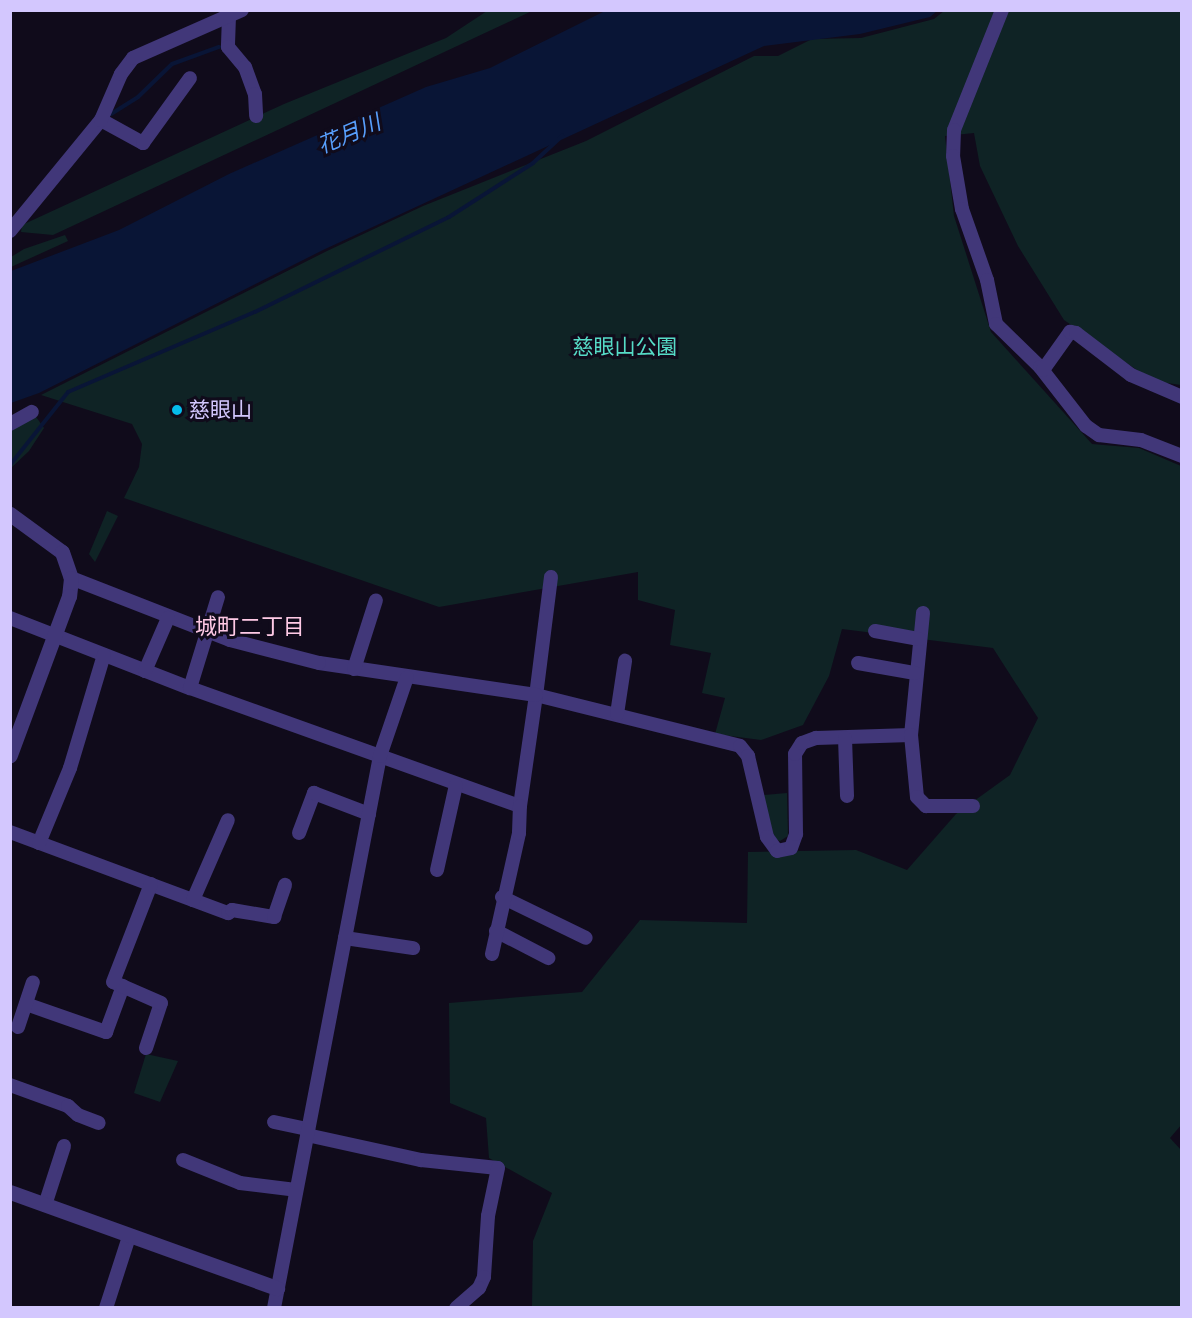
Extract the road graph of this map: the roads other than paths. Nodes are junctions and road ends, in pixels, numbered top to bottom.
1 (1002, 10) edge
2 (236, 13) edge
3 (190, 78) dead end
4 (256, 116) dead end
5 (100, 120) junction
6 (10, 231) edge
7 (1044, 370) junction
8 (1182, 397) edge
9 (32, 412) dead end
10 (10, 424) edge
11 (1182, 456) edge
12 (10, 514) edge
13 (18, 524) edge
14 (551, 577) dead end
15 (71, 578) junction
16 (219, 597) dead end
17 (376, 600) dead end
18 (922, 613) dead end
19 (10, 618) edge
20 (168, 618) junction
21 (875, 631) dead end
22 (209, 632) junction
23 (55, 635) junction
24 (919, 639) junction
25 (104, 655) junction
26 (625, 662) dead end
27 (858, 663) dead end
28 (354, 669) junction
29 (145, 671) junction
30 (915, 673) junction
31 (407, 677) junction
32 (190, 688) junction
33 (536, 695) junction
34 (617, 714) junction
35 (911, 735) junction
36 (845, 738) junction
37 (12, 746) edge
38 (380, 756) junction
39 (456, 785) junction
40 (847, 796) dead end
41 (520, 806) junction
42 (974, 806) dead end
43 (369, 814) junction
44 (228, 820) dead end
45 (10, 832) edge
46 (298, 833) dead end
47 (39, 843) junction
48 (437, 870) dead end
49 (151, 884) junction
50 (285, 885) dead end
51 (502, 897) junction
52 (193, 900) junction
53 (496, 931) junction
54 (345, 938) junction
55 (586, 938) dead end
56 (413, 948) dead end
57 (492, 954) dead end
58 (548, 958) dead end
59 (33, 982) dead end
60 (123, 986) junction
61 (26, 1004) junction
62 (18, 1027) dead end
63 (146, 1048) dead end
64 (10, 1085) edge
65 (274, 1122) dead end
66 (99, 1123) dead end
67 (307, 1132) junction
68 (64, 1146) dead end
69 (183, 1160) dead end
70 (296, 1190) junction
71 (10, 1192) edge
72 (45, 1205) junction
73 (129, 1237) junction
74 (277, 1288) junction
75 (106, 1308) edge
76 (274, 1308) edge
77 (456, 1308) edge

1 - 7 street
2 - 4 street
2 - 5 street
3 - 5 street
5 - 6 street
7 - 8 street
7 - 11 street
9 - 10 street
12 - 13 street
13 - 15 street
14 - 33 street
15 - 20 street
15 - 23 street
16 - 22 street
17 - 28 street
18 - 24 street
19 - 23 street
20 - 22 street
20 - 29 street
21 - 24 street
22 - 28 street
22 - 32 street
23 - 25 street
23 - 37 street
24 - 30 street
25 - 29 street
25 - 47 street
26 - 34 street
27 - 30 street
28 - 31 street
29 - 32 street
30 - 35 street
31 - 33 street
31 - 38 street
32 - 38 street
33 - 34 street
33 - 41 street
34 - 36 street
35 - 36 street
35 - 42 street
36 - 40 street
38 - 39 street
38 - 43 street
39 - 41 street
39 - 48 street
41 - 51 street
43 - 46 street
43 - 54 street
44 - 52 street
45 - 47 street
47 - 49 street
49 - 52 street
49 - 60 street
50 - 52 street
51 - 53 street
51 - 55 street
53 - 57 street
53 - 58 street
54 - 56 street
54 - 67 street
59 - 61 street
60 - 61 street
60 - 63 street
61 - 62 street
64 - 66 street
65 - 67 street
67 - 70 street
67 - 77 street
68 - 72 street
69 - 70 street
70 - 74 street
71 - 72 street
72 - 73 street
73 - 74 street
73 - 75 street
74 - 76 street

